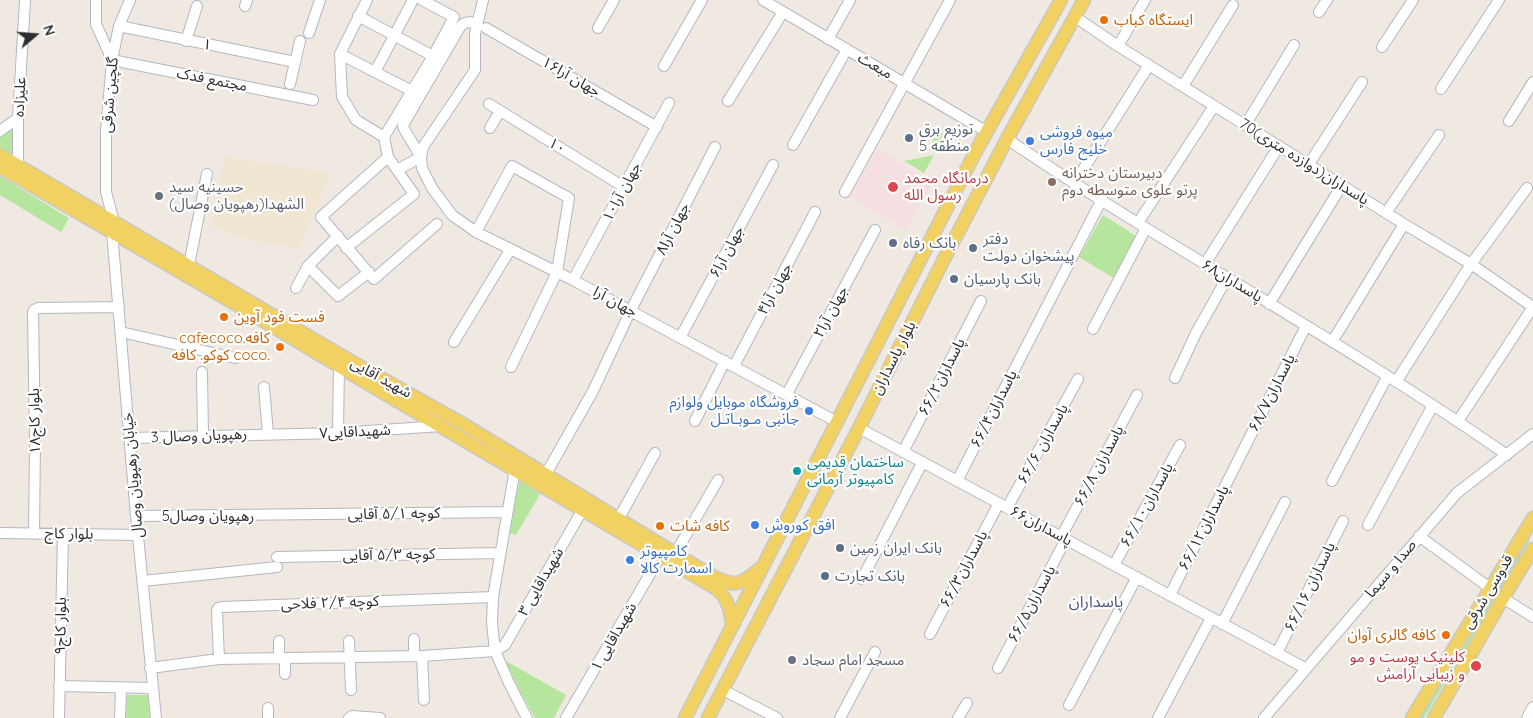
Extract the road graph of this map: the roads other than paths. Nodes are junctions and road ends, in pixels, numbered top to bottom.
1 (25, 0) edge
2 (96, 0) edge
3 (130, 0) edge
4 (320, 0) edge
5 (368, 0) edge
6 (413, 0) edge
7 (422, 0) edge
8 (483, 0) edge
9 (614, 0) edge
10 (702, 0) edge
11 (763, 0) edge
12 (850, 0) edge
13 (950, 0) edge
14 (1061, 0) edge
15 (1084, 0) edge
16 (1145, 0) edge
17 (1327, 0) edge
18 (1413, 0) edge
19 (1499, 0) edge
20 (197, 6) dead end
21 (1233, 6) dead end
22 (783, 12) junction
23 (1320, 12) dead end
24 (358, 16) junction
25 (1075, 17) junction
26 (481, 25) junction
27 (119, 26) junction
28 (598, 28) dead end
29 (309, 33) dead end
30 (394, 37) junction
31 (828, 38) junction
32 (186, 41) junction
33 (300, 42) dead end
34 (1294, 45) dead end
35 (1118, 46) junction
36 (1382, 47) dead end
37 (847, 49) junction
38 (340, 54) junction
39 (433, 56) junction
40 (112, 60) junction
41 (295, 62) junction
42 (1149, 65) junction
43 (664, 66) dead end
44 (375, 72) junction
45 (1362, 82) dead end
46 (1533, 82) edge
47 (290, 84) dead end
48 (906, 84) junction
49 (1183, 86) junction
50 (1441, 90) dead end
51 (412, 91) junction
52 (313, 100) dead end
53 (728, 101) dead end
54 (669, 103) dead end
55 (489, 104) dead end
56 (1214, 106) junction
57 (500, 111) junction
58 (18, 118) junction
59 (1508, 121) dead end
60 (1246, 124) junction
61 (657, 127) junction
62 (490, 128) dead end
63 (0, 131) edge
64 (987, 132) junction
65 (1439, 135) dead end
66 (384, 136) junction
67 (1007, 139) junction
68 (793, 145) dead end
69 (1279, 146) junction
70 (715, 147) dead end
71 (0, 155) edge
72 (388, 157) junction
73 (421, 157) junction
74 (18, 164) junction
75 (1309, 164) junction
76 (773, 165) dead end
77 (0, 167) edge
78 (397, 170) junction
79 (207, 174) dead end
80 (1074, 184) junction
81 (1342, 186) junction
82 (624, 187) junction
83 (1527, 188) dead end
84 (106, 192) junction
85 (846, 192) dead end
86 (1101, 201) junction
87 (90, 208) junction
88 (816, 212) dead end
89 (1386, 213) junction
90 (437, 224) dead end
91 (1404, 224) junction
92 (1142, 226) junction
93 (113, 227) junction
94 (875, 230) dead end
95 (476, 232) junction
96 (338, 236) junction
97 (346, 248) junction
98 (510, 250) junction
99 (1204, 264) junction
100 (1472, 264) junction
101 (188, 265) junction
102 (308, 266) junction
103 (369, 272) junction
104 (557, 272) junction
105 (1227, 278) junction
106 (573, 280) junction
107 (296, 288) dead end
108 (981, 301) dead end
109 (1269, 304) junction
110 (1533, 306) edge
111 (118, 307) junction
112 (631, 310) junction
113 (278, 323) junction
114 (1306, 326) junction
115 (1093, 328) dead end
116 (121, 332) junction
117 (680, 338) junction
118 (454, 342) dead end
119 (1332, 342) junction
120 (236, 358) dead end
121 (729, 364) junction
122 (339, 366) junction
123 (511, 367) dead end
124 (202, 372) dead end
125 (1176, 378) dead end
126 (1078, 379) dead end
127 (1391, 380) junction
128 (264, 387) dead end
129 (787, 394) junction
130 (1137, 395) dead end
131 (1433, 405) junction
132 (695, 421) dead end
133 (1458, 421) junction
134 (836, 422) junction
135 (441, 426) junction
136 (859, 428) junction
137 (338, 433) junction
138 (268, 434) junction
139 (1533, 434) edge
140 (204, 436) junction
141 (130, 438) junction
142 (1180, 445) dead end
143 (903, 452) junction
144 (655, 453) dead end
145 (1507, 455) junction
146 (1238, 461) joint
147 (922, 463) junction
148 (514, 469) junction
149 (546, 474) junction
150 (718, 480) dead end
151 (957, 481) junction
152 (1332, 481) dead end
153 (1285, 502) dead end
154 (1003, 506) junction
155 (583, 509) junction
156 (507, 512) junction
157 (280, 515) joint
158 (136, 516) junction
159 (619, 518) junction
160 (1533, 518) edge
161 (1343, 521) dead end
162 (1368, 525) dead end
163 (0, 533) edge
164 (34, 533) junction
165 (63, 534) junction
166 (138, 535) junction
167 (1419, 536) junction
168 (1063, 538) junction
169 (1533, 549) edge
170 (500, 553) junction
171 (669, 556) junction
172 (1114, 565) junction
173 (761, 568) junction
174 (1136, 578) junction
175 (862, 579) dead end
176 (142, 581) junction
177 (725, 588) junction
178 (1491, 589) junction
179 (1170, 595) junction
180 (492, 597) junction
181 (1503, 598) junction
182 (1533, 617) edge
183 (1211, 618) junction
184 (732, 624) junction
185 (1222, 624) junction
186 (930, 634) dead end
187 (414, 640) dead end
188 (279, 641) dead end
189 (349, 641) dead end
190 (495, 651) junction
191 (875, 652) dead end
192 (1277, 653) junction
193 (349, 656) junction
194 (418, 656) junction
195 (282, 658) junction
196 (219, 659) junction
197 (150, 668) junction
198 (998, 668) dead end
199 (1305, 668) junction
200 (285, 674) dead end
201 (59, 686) junction
202 (121, 688) junction
203 (152, 688) junction
204 (352, 690) dead end
205 (723, 690) junction
206 (424, 700) dead end
207 (967, 703) dead end
208 (1069, 705) dead end
209 (1533, 708) edge
210 (59, 718) edge
211 (120, 718) edge
212 (156, 718) edge
213 (349, 718) edge
214 (380, 718) edge
215 (528, 718) edge
216 (566, 718) edge
217 (685, 718) edge
218 (708, 718) edge
219 (777, 718) edge
220 (840, 718) edge
221 (958, 718) edge
222 (1158, 718) edge
223 (1264, 718) edge
224 (1412, 718) edge
225 (1434, 718) edge
226 (1527, 718) edge

1 - 58 street, علیزاده
2 - 40 street
3 - 27 street, گلچین شرقی
4 - 29 street
5 - 24 street
6 - 30 street
7 - 39 street
8 - 26 street
9 - 28 street
10 - 43 street
11 - 22 street, مبعث
12 - 31 street
13 - 48 street
14 - 64 main road, بلوار پاسداران
15 - 25 main road, بلوار پاسداران
16 - 35 street
17 - 23 street
18 - 36 street
19 - 50 street
20 - 32 street
21 - 49 street
22 - 31 street, مبعث
22 - 53 street
24 - 30 street
24 - 38 street
25 - 35 street, 70پاسداران(دوازده متری)
25 - 67 main road, بلوار پاسداران
26 - 61 street, جهان آرا۱۶
26 - 73 street
26 - 73 street, جهان آرا
27 - 32 street, ۱
27 - 40 street, گلچین شرقی
30 - 39 street
30 - 44 street
31 - 37 street, مبعث
32 - 41 street, ۱
33 - 41 street
34 - 60 street
35 - 42 street, 70پاسداران(دوازده متری)
37 - 48 street, مبعث
37 - 68 street
38 - 44 street
38 - 66 street
39 - 51 street
40 - 52 street, مجتمع فدک
40 - 84 street, گلچین شرقی
41 - 47 street
42 - 49 street, 70پاسداران(دوازده متری)
42 - 80 street
44 - 51 street
45 - 75 street
46 - 59 street
48 - 64 street, مبعث
48 - 85 street
49 - 56 street, 70پاسداران(دوازده متری)
51 - 66 street
54 - 61 street, جهان آرا۱۰
55 - 57 street, ۱۰
56 - 60 street, 70پاسداران(دوازده متری)
56 - 92 street
57 - 62 street
57 - 82 street, ۱۰
58 - 63 street
58 - 74 street, علیزاده
60 - 69 street, 70پاسداران(دوازده متری)
61 - 82 street, جهان آرا۱۰
64 - 134 main road, بلوار پاسداران
65 - 89 street
66 - 72 street
67 - 80 street, پاسداران۶۸
67 - 136 main road, بلوار پاسداران
69 - 75 street, 70پاسداران(دوازده متری)
69 - 99 street
70 - 112 street, جهان آرا۸
71 - 74 main road, شهید آقایی
72 - 78 street
72 - 96 street
73 - 78 street
73 - 95 street, جهان آرا
74 - 87 main road, شهید آقایی
75 - 81 street, 70پاسداران(دوازده متری)
76 - 117 street, جهان آرا۶
77 - 93 main road, شهید آقایی
78 - 97 street
79 - 101 street
80 - 86 street, پاسداران۶۸
81 - 89 street, 70پاسداران(دوازده متری)
81 - 109 street
82 - 106 street, جهان آرا۱۰
83 - 100 street
84 - 87 street
84 - 93 street, گلچین شرقی
86 - 92 street, پاسداران۶۸
86 - 151 street, پاسداران۶۶/۴
87 - 93 main road, شهید آقایی
88 - 121 street, جهان آرا۴
89 - 91 street, 70پاسداران(دوازده متری)
90 - 103 street
91 - 100 street, 70پاسداران(دوازده متری)
91 - 119 street
92 - 99 street, پاسداران۶۸
92 - 115 street
93 - 101 main road, شهید آقایی
93 - 111 street, خیابان رهپویان وصال
93 - 113 main road, شهید آقایی
94 - 129 street, جهان آرا۲
95 - 98 street, جهان آرا
95 - 104 street
96 - 97 street
96 - 102 street
97 - 103 street
98 - 104 street, جهان آرا
98 - 118 street
99 - 105 street, پاسداران۶۸
100 - 110 street, 70پاسداران(دوازده متری)
100 - 127 street
101 - 113 main road, شهید آقایی
102 - 103 street
102 - 107 street
104 - 106 street, جهان آرا
104 - 123 street
105 - 109 street, پاسداران۶۸
105 - 125 street
106 - 112 street, جهان آرا
108 - 143 street, پاسداران۶۶/۲
109 - 114 street, پاسداران۶۸
110 - 133 street
111 - 116 street, خیابان رهپویان وصال
111 - 164 street, بلوار کاج۱۸
112 - 117 street, جهان آرا
112 - 149 street, جهان آرا۸
113 - 122 main road, شهید آقایی
113 - 149 main road, شهید آقایی
114 - 119 street, پاسداران۶۸
114 - 146 street, پاسداران۶۸/۷
116 - 120 street
116 - 141 street, خیابان رهپویان وصال
117 - 121 street, جهان آرا
119 - 127 street, پاسداران۶۸
121 - 129 street, جهان آرا
121 - 132 street, جهان آرا۴
122 - 135 main road, شهید آقایی
122 - 137 street
124 - 140 street
126 - 154 street, پاسداران ۶۶/۶
127 - 131 street, پاسداران۶۸
127 - 152 street
128 - 138 street
129 - 134 street, جهان آرا
130 - 168 street, پاسداران ۶۶/۸
131 - 133 street, پاسداران۶۸
131 - 162 street
133 - 145 street, پاسداران۶۸
134 - 173 main road, بلوار پاسداران
135 - 137 street, شهیداقایی۷
135 - 148 main road, شهید آقایی
136 - 143 street, پاسداران۶۶
136 - 205 main road, بلوار پاسداران
137 - 138 street, شهیداقایی۷
138 - 140 street, 3 رهپویان وصال
139 - 145 street, صدا و سیما
140 - 141 street, 3 رهپویان وصال
141 - 158 street, خیابان رهپویان وصال
142 - 172 street, پاسداران۶۶/۱۰
143 - 147 street, پاسداران۶۶
144 - 159 street
145 - 167 street, صدا و سیما
146 - 179 street, پاسداران۶۶/۱۲
147 - 151 street, پاسداران۶۶
147 - 175 street
148 - 155 main road, شهید آقایی
148 - 156 street
149 - 159 main road, شهید آقایی
150 - 171 street, ۱ شهیداقایی
151 - 154 street, پاسداران۶۶
153 - 185 street
154 - 168 street, پاسداران۶۶
154 - 186 street, پاسداران۶۶/۳
155 - 171 main road, شهید آقایی
155 - 190 street, ۳ شهیداقایی
156 - 157 street, کوچه ۵/۱ آقایی
156 - 170 street
157 - 158 street, رهپویان وصال5
158 - 166 street, خیابان رهپویان وصال
159 - 171 main road, شهید آقایی
160 - 178 main road, قدوسی شرقی
161 - 192 street, پاسداران ۶۶/۱۶
163 - 164 street, بلوار کاج
164 - 165 street, بلوار کاج
165 - 166 street, بلوار کاج
165 - 201 street, بلوار کاج۹
166 - 176 street, خیابان رهپویان وصال
167 - 178 street
167 - 199 street, صدا و سیما
168 - 172 street, پاسداران۶۶
168 - 198 street, پاسداران۶۶/۵
169 - 181 main road, قدوسی شرقی
170 - 176 street, کوچه ۵/۳ آقایی
170 - 180 street
171 - 177 main road, شهید آقایی
171 - 216 street, ۱ شهیداقایی
172 - 174 street, پاسداران۶۶
173 - 177 main road
173 - 184 main road, بلوار پاسداران
174 - 179 street, پاسداران۶۶
174 - 208 street
176 - 197 street, خیابان رهپویان وصال
177 - 184 main road
178 - 224 main road, قدوسی شرقی
179 - 183 street, پاسداران۶۶
180 - 190 street
180 - 196 street, کوچه ۲/۴ فلاحی
181 - 182 street
181 - 225 main road, قدوسی شرقی
183 - 185 street, پاسداران۶۶
183 - 222 street
184 - 217 main road, بلوار پاسداران
185 - 192 street, پاسداران۶۶
187 - 194 street
188 - 195 street
189 - 193 street
190 - 194 street
190 - 215 street
191 - 220 street
192 - 199 street, پاسداران۶۶
193 - 194 street
193 - 195 street
193 - 204 street
194 - 206 street
195 - 196 street
195 - 200 street
196 - 197 street
197 - 203 street, خیابان رهپویان وصال
199 - 223 street, صدا و سیما
201 - 202 street
201 - 210 street, بلوار کاج۹
202 - 203 street
202 - 211 street
203 - 212 street, خیابان رهپویان وصال
205 - 218 main road, بلوار پاسداران
205 - 219 street
207 - 221 street
209 - 226 street
213 - 214 street

